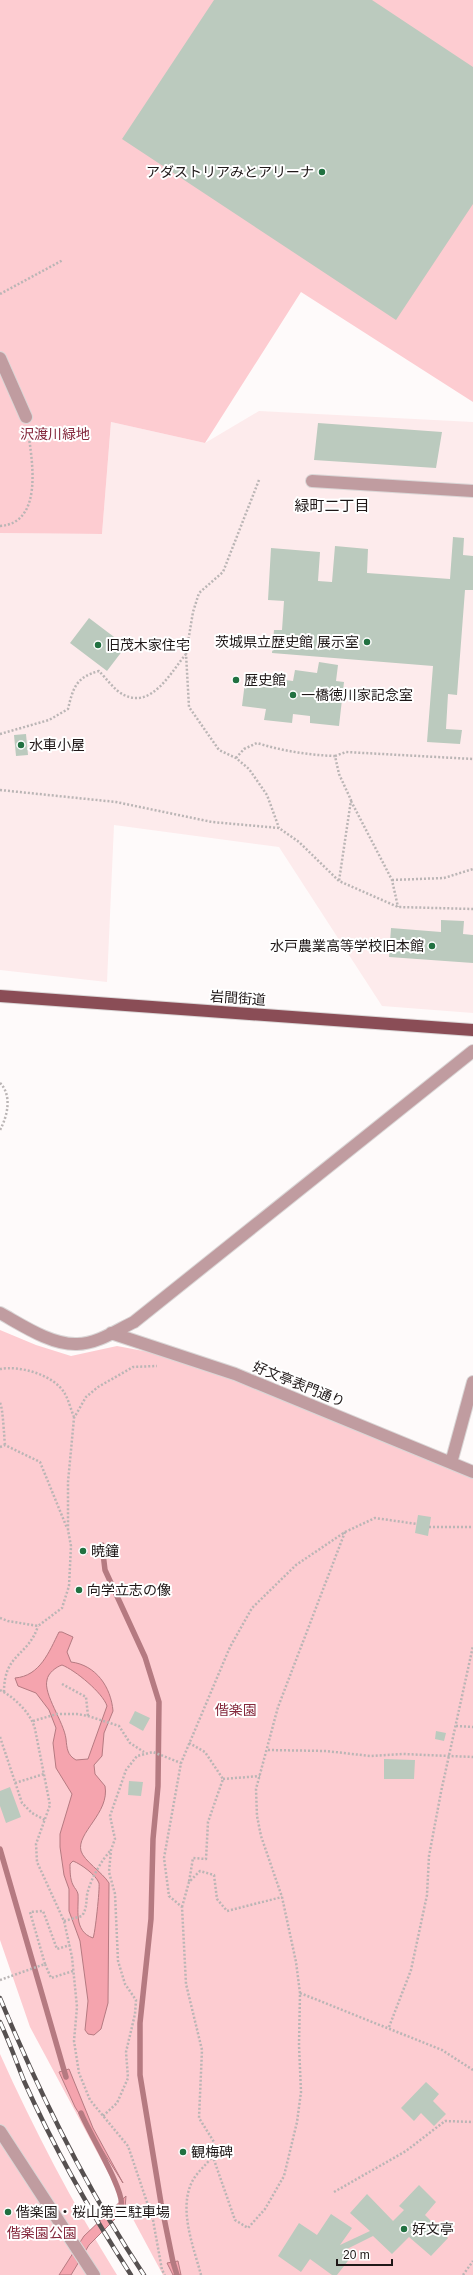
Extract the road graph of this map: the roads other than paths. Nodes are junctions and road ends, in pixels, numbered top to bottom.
1 (0, 358) edge
2 (26, 417) road end
3 (312, 481) dead end
4 (471, 489) edge
5 (0, 996) edge
6 (473, 1030) edge
7 (473, 1051) edge
8 (0, 1313) edge
9 (110, 1333) junction
10 (473, 1382) edge
11 (451, 1462) junction
12 (473, 1472) edge
13 (0, 2131) edge
14 (94, 2275) edge

1 - 2 street
3 - 4 street
5 - 6 main road, 岩間街道
7 - 9 street
8 - 9 street
9 - 11 street, 好文亭表門通り
10 - 11 street
11 - 12 street, 好文亭表門通り
13 - 14 street

